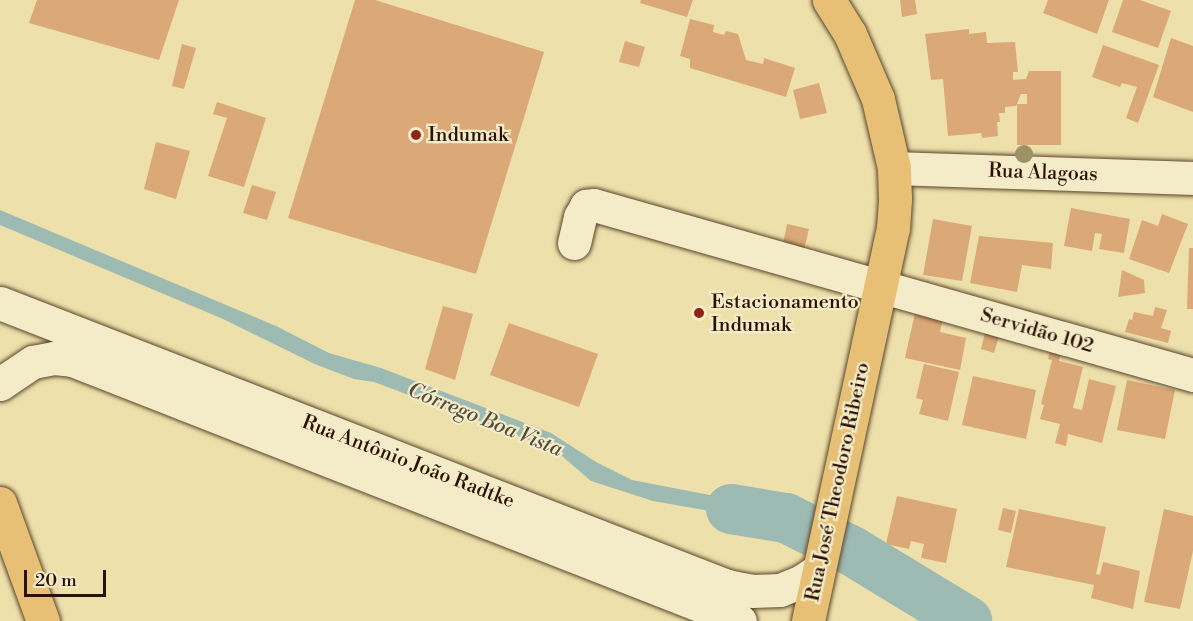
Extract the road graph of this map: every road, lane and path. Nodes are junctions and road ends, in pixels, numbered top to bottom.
1 (834, 2) edge
2 (894, 168) junction
3 (1193, 177) edge
4 (574, 243) dead end
5 (881, 286) junction
6 (0, 303) edge
7 (1193, 375) edge
8 (0, 384) edge
9 (0, 503) edge
10 (821, 553) junction
11 (43, 621) edge
12 (740, 621) edge
13 (808, 621) edge

1 - 2 main road, Rua José Theodoro Ribeiro
2 - 3 street, Rua Alagoas
2 - 5 main road, Rua José Theodoro Ribeiro
4 - 5 street, Servidão 102
5 - 7 street, Servidão 102
5 - 10 main road, Rua José Theodoro Ribeiro
6 - 10 street, Rua Antônio João Radtke
8 - 12 street, Rua Antônio João Radtke
9 - 11 main road
10 - 13 main road, Rua José Theodoro Ribeiro

